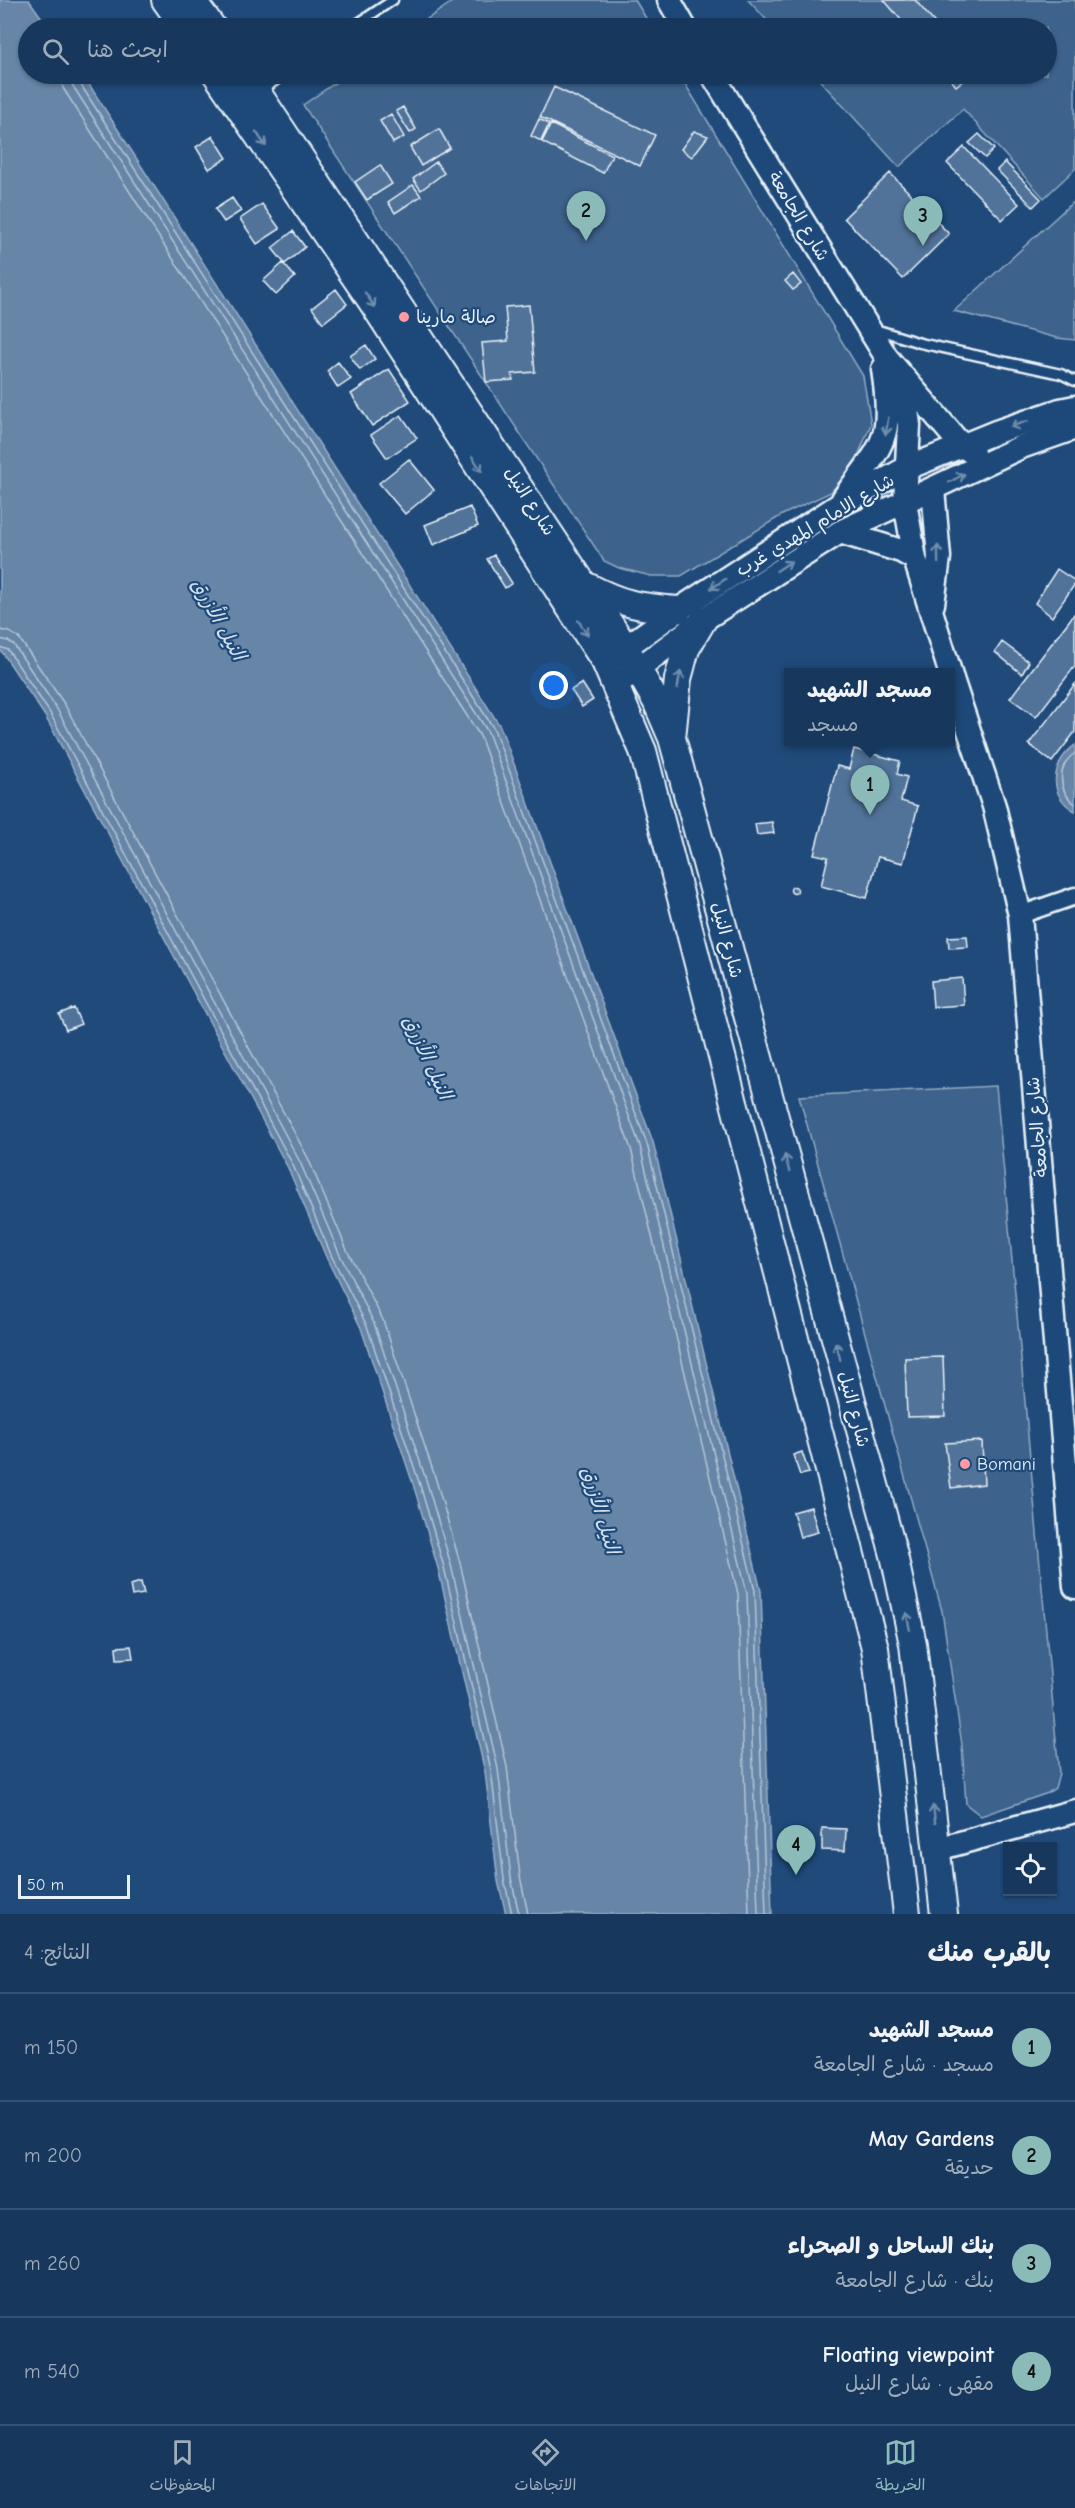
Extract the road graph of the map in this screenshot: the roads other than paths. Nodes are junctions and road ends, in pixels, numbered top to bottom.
1 (165, 0) edge
2 (192, 0) edge
3 (393, 0) edge
4 (669, 0) edge
5 (178, 18) edge
6 (206, 18) edge
7 (366, 18) edge
8 (679, 18) edge
9 (231, 84) edge
10 (269, 84) edge
11 (718, 84) edge
12 (249, 96) edge
13 (866, 326) junction
14 (883, 353) junction
15 (1075, 381) edge
16 (1075, 406) edge
17 (1075, 429) edge
18 (962, 445) junction
19 (990, 461) junction
20 (905, 470) junction
21 (933, 489) junction
22 (513, 497) junction
23 (905, 502) junction
24 (839, 505) junction
25 (840, 532) junction
26 (915, 559) junction
27 (584, 585) junction
28 (678, 610) junction
29 (932, 612) junction
30 (703, 620) junction
31 (631, 657) junction
32 (605, 662) junction
33 (948, 668) edge
34 (616, 685) junction
35 (955, 689) edge
36 (672, 738) junction
37 (1075, 896) edge
38 (1020, 915) junction
39 (724, 929) junction
40 (691, 939) junction
41 (1070, 1458) edge
42 (1075, 1587) edge
43 (1075, 1811) edge
44 (938, 1849) junction
45 (907, 1914) edge
46 (944, 1914) edge

1 - 5 main road
2 - 6 main road
3 - 7 lane
4 - 8 main road
9 - 12 main road, شارع النيل
10 - 12 lane
11 - 13 main road, شارع الجامعة
12 - 22 main road, شارع النيل
13 - 14 main road, شارع الجامعة
13 - 15 lane
14 - 18 main road, شارع الجامعة
14 - 20 main road, شارع الجامعة
14 -> 24 main road
16 -> 18 main road, شارع الامام المهدي غرب
17 - 19 main road, شارع الامام المهدي غرب
18 - 19 main road, شارع الجامعة
18 - 20 main road, شارع الامام المهدي غرب
21 -> 19 main road, شارع الامام المهدي غرب
20 - 23 main road, شارع الجامعة
20 - 24 main road, شارع الامام المهدي غرب
21 - 23 main road, شارع الامام المهدي غرب
29 -> 21 main road, شارع الجامعة
22 - 27 main road, شارع النيل
22 -> 32 main road, شارع النيل
23 - 25 main road, شارع الامام المهدي غرب
23 - 26 main road, شارع الجامعة
24 -> 28 main road, شارع الامام المهدي غرب
25 - 26 main road
30 -> 25 main road, شارع الامام المهدي غرب
26 - 29 main road, شارع الجامعة
27 - 28 main road
27 - 31 main road, شارع النيل
28 - 31 main road, شارع الامام المهدي غرب
29 - 33 main road, شارع الجامعة
30 - 31 main road, شارع الامام المهدي غرب
36 -> 30 main road
31 - 32 main road, شارع الامام المهدي غرب
31 - 34 main road, شارع الامام المهدي غرب
31 - 36 main road, شارع النيل
32 - 34 main road, شارع النيل
34 - 40 main road, شارع النيل
35 - 38 main road, شارع الجامعة
36 - 39 main road, شارع النيل
37 - 38 street
38 - 41 main road, شارع الجامعة
39 - 40 main road
44 -> 39 main road, شارع النيل
40 - 45 main road, شارع النيل
41 - 42 main road, شارع الجامعة
43 - 44 main road
44 - 46 main road, شارع النيل

